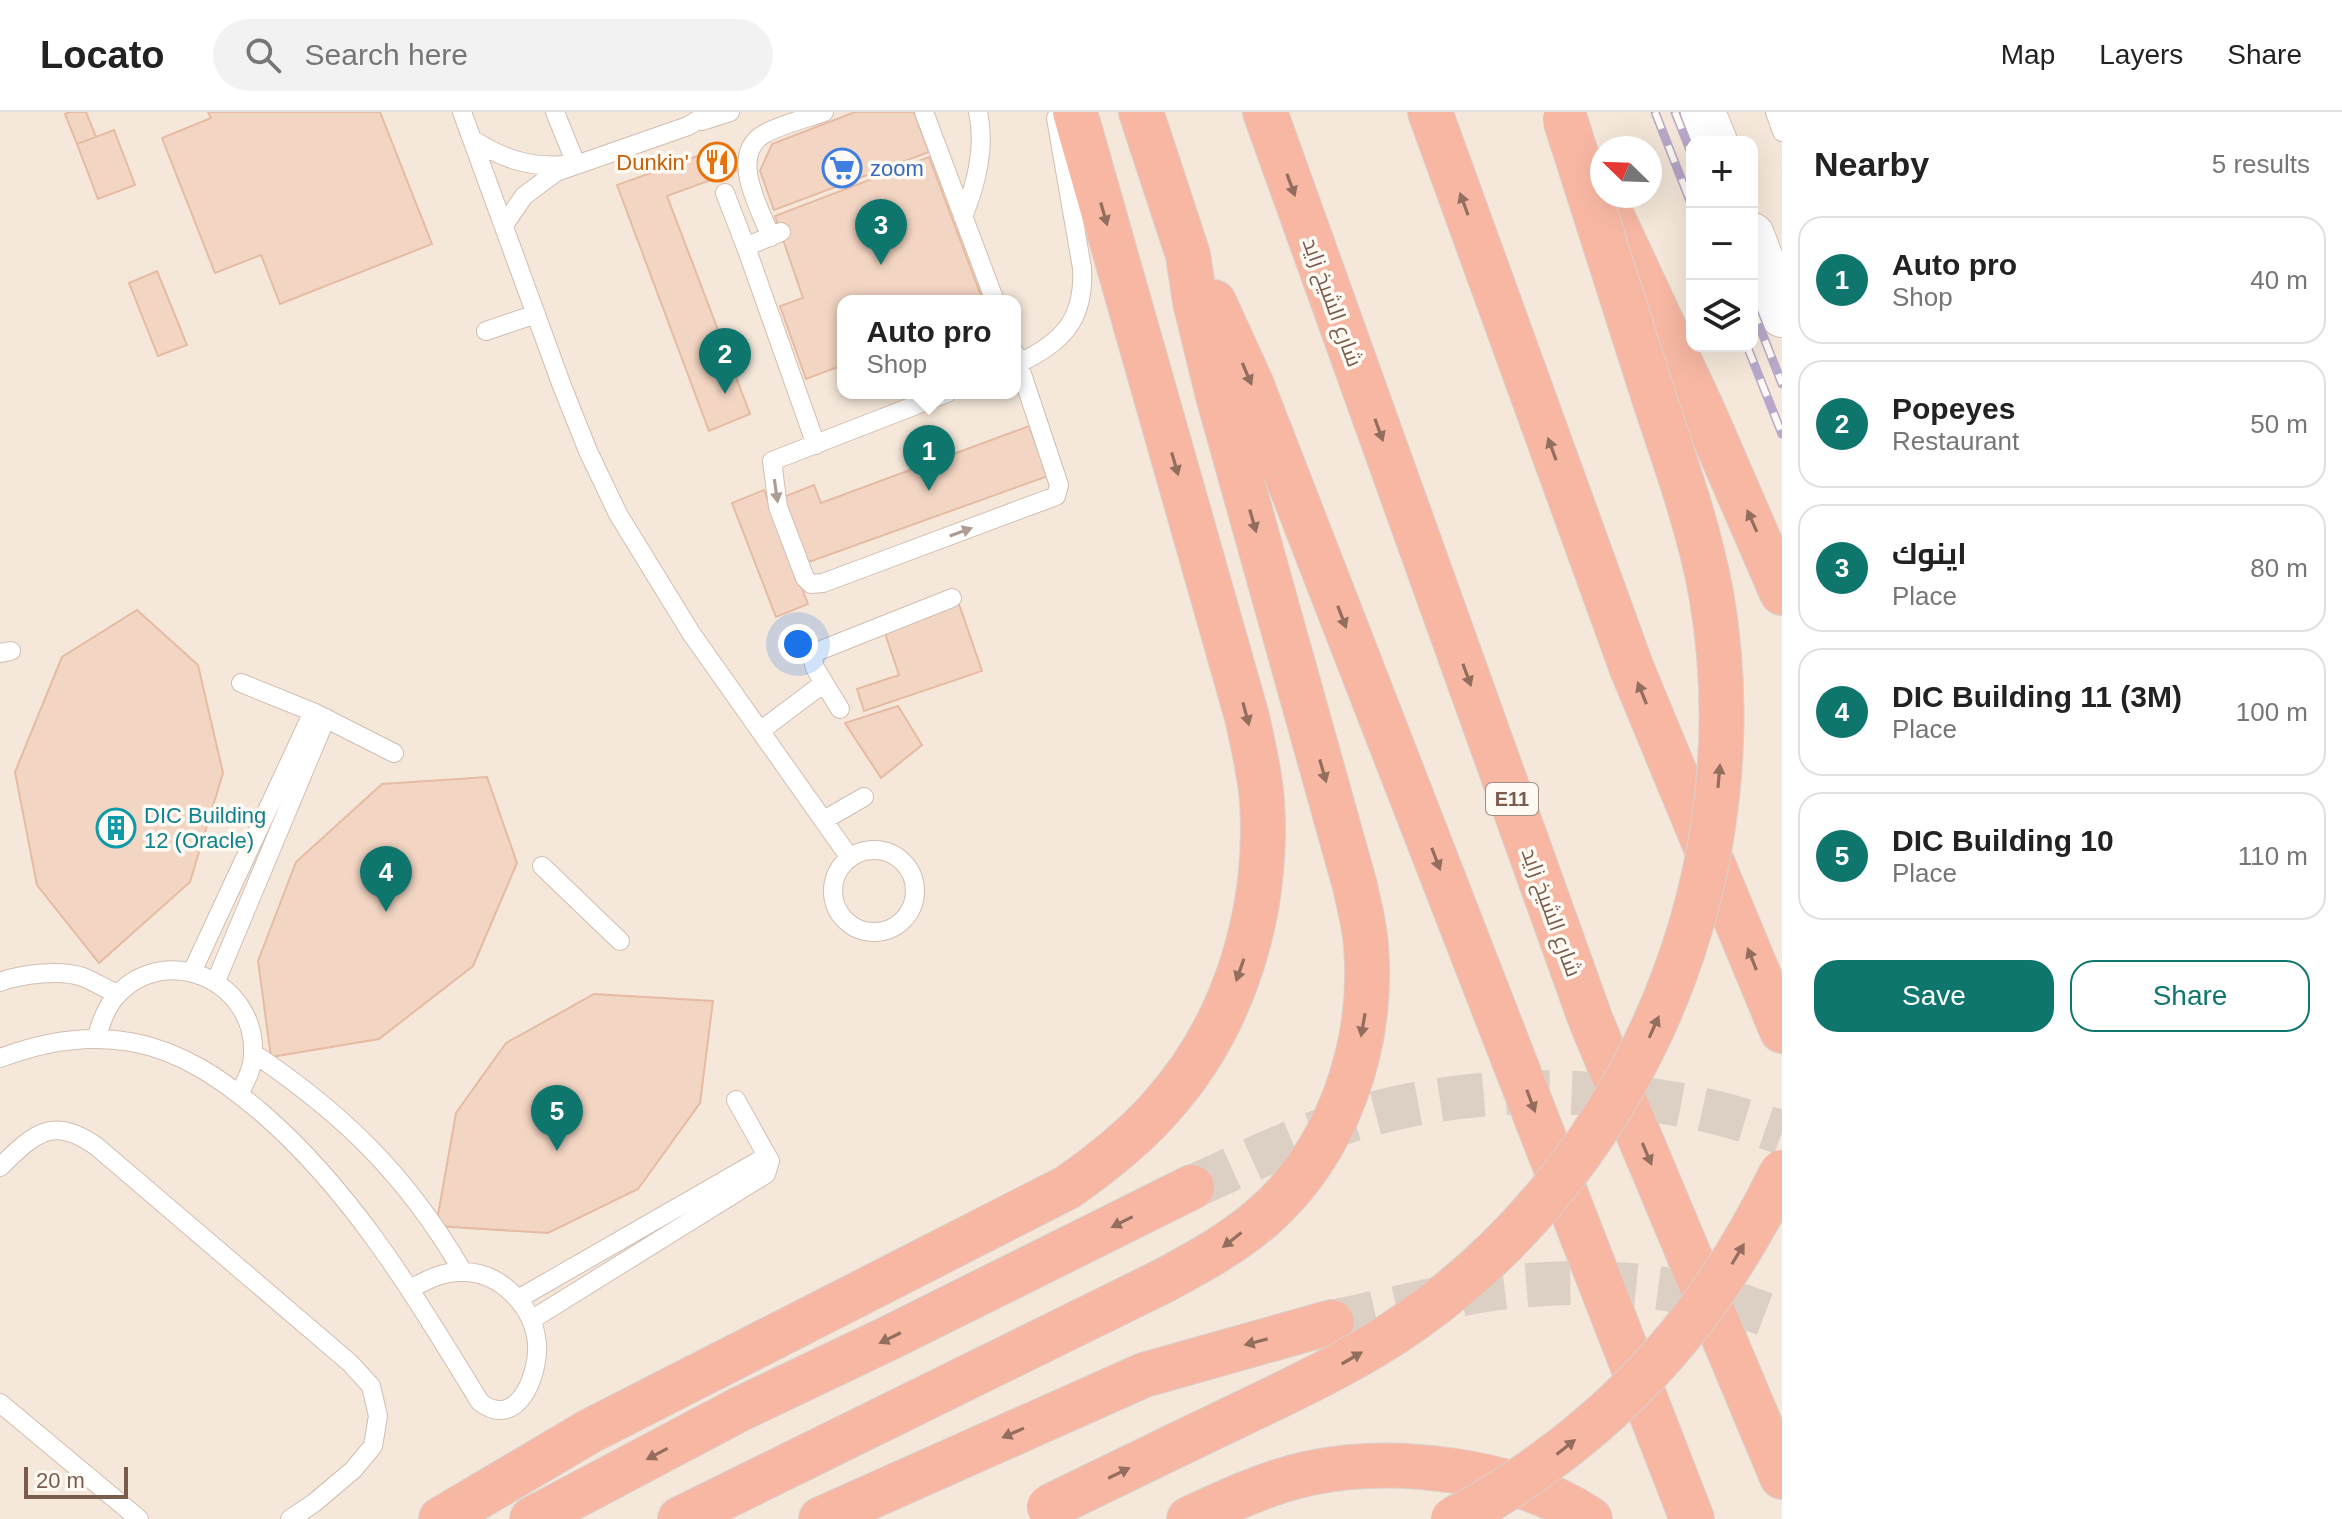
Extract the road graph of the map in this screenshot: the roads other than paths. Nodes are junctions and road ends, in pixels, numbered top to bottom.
1 (462, 112) edge
2 (555, 112) edge
3 (711, 112) edge
4 (730, 112) edge
5 (824, 112) edge
6 (924, 112) edge
7 (978, 112) edge
8 (1055, 112) edge
9 (1075, 112) edge
10 (1141, 112) edge
11 (1265, 112) edge
12 (1430, 112) edge
13 (1703, 112) edge
14 (1775, 112) edge
15 (1563, 115) edge
16 (688, 126) junction
17 (1782, 132) edge
18 (1713, 136) edge
19 (472, 139) junction
20 (576, 164) junction
21 (1590, 170) edge
22 (725, 193) dead end
23 (1608, 208) edge
24 (963, 217) junction
25 (504, 225) junction
26 (747, 250) junction
27 (1758, 251) edge
28 (1188, 255) junction
29 (993, 295) edge
30 (536, 314) junction
31 (1782, 315) edge
32 (486, 331) dead end
33 (1021, 358) edge
34 (1021, 375) edge
35 (916, 399) edge
36 (816, 445) junction
37 (1782, 593) edge
38 (952, 598) dead end
39 (241, 683) dead end
40 (824, 683) junction
41 (840, 709) dead end
42 (320, 715) junction
43 (760, 731) junction
44 (394, 753) dead end
45 (864, 797) dead end
46 (824, 820) junction
47 (850, 858) junction
48 (542, 866) dead end
49 (620, 941) dead end
50 (192, 972) junction
51 (216, 981) junction
52 (0, 982) edge
53 (117, 994) junction
54 (1782, 1031) edge
55 (96, 1039) junction
56 (253, 1053) junction
57 (0, 1058) edge
58 (239, 1094) junction
59 (736, 1100) dead end
60 (767, 1156) junction
61 (0, 1167) edge
62 (1782, 1172) edge
63 (1192, 1187) tunnel mouth
64 (463, 1272) junction
65 (410, 1289) junction
66 (518, 1299) junction
67 (531, 1320) junction
68 (1332, 1322) tunnel mouth
69 (0, 1403) edge
70 (1429, 1469) junction
71 (1782, 1477) edge
72 (1035, 1513) edge
73 (139, 1519) edge
74 (290, 1519) edge
75 (441, 1519) edge
76 (532, 1519) edge
77 (680, 1519) edge
78 (821, 1519) edge
79 (1189, 1519) edge
80 (1266, 1519) edge
81 (1453, 1519) edge
82 (1590, 1519) edge
83 (1692, 1519) edge

1 - 19 lane
2 - 20 lane
3 - 16 lane
4 - 16 lane
5 - 26 lane
6 - 24 lane
7 - 24 lane
8 - 33 lane
9 -> 75 highway
10 - 28 highway
11 -> 71 highway, شارع الشيخ زايد / E11
54 -> 12 highway
13 - 18 main road
14 - 17 lane
15 - 21 highway, bridge
72 -> 15 highway, bridge
16 - 20 lane
19 - 20 lane
19 - 25 lane
20 - 25 lane
22 - 26 lane
37 -> 23 highway
24 - 29 lane
25 - 30 lane
26 - 36 lane
27 - 31 main road
28 -> 77 highway
28 -> 83 highway
30 - 32 lane
30 - 43 lane
36 -> 34 lane
35 - 36 lane
38 - 40 lane
39 - 42 lane
40 - 41 lane
40 - 43 lane
42 - 44 lane
42 - 50 lane
42 - 51 lane
43 - 46 lane
45 - 46 lane
46 - 47 lane
47 - 47 lane
48 - 49 lane
50 - 51 lane
50 - 53 lane
51 - 56 lane
52 - 53 lane
53 - 55 lane
55 - 57 lane
55 - 58 lane
56 - 58 lane
56 - 64 lane
58 - 65 lane
59 - 60 lane
60 - 66 lane
60 - 67 lane
61 - 74 lane
81 -> 62 highway, bridge
63 -> 76 highway
64 - 65 lane
64 - 66 lane
65 - 67 lane
66 - 67 lane
68 -> 78 highway
69 - 73 lane
70 - 79 highway
70 - 80 highway
70 - 82 highway

